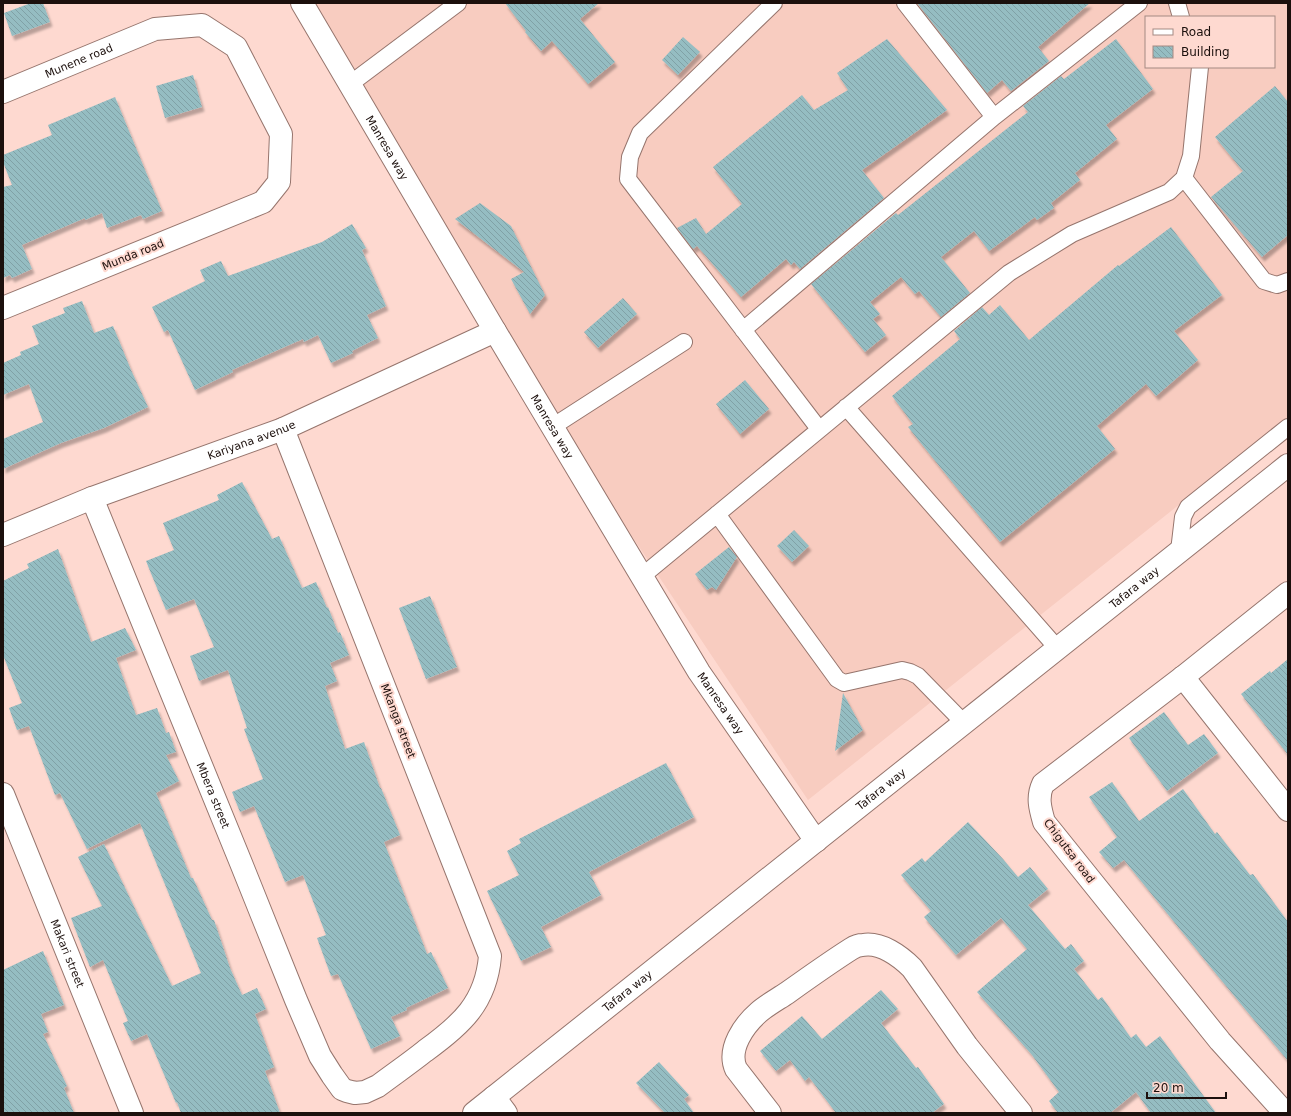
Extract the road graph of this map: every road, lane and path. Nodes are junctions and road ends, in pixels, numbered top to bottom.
1 (302, 3) edge
2 (458, 3) edge
3 (774, 3) edge
4 (904, 3) edge
5 (1139, 3) edge
6 (1176, 3) edge
7 (1182, 16) edge
8 (1200, 68) edge
9 (350, 84) junction
10 (3, 92) edge
11 (994, 117) junction
12 (1184, 178) junction
13 (263, 202) joint
14 (1288, 281) edge
15 (3, 308) edge
16 (743, 330) junction
17 (495, 331) junction
18 (684, 342) dead end
19 (846, 407) junction
20 (552, 427) junction
21 (1288, 427) edge
22 (283, 429) junction
23 (819, 429) junction
24 (1288, 465) edge
25 (92, 498) junction
26 (717, 514) junction
27 (3, 535) edge
28 (1179, 551) junction
29 (641, 576) junction
30 (1288, 593) edge
31 (1058, 649) junction
32 (1183, 677) junction
33 (965, 724) junction
34 (3, 794) edge
35 (1288, 810) edge
36 (816, 842) junction
37 (342, 1089) joint
38 (500, 1105) edge
39 (132, 1113) edge
40 (474, 1113) edge
41 (770, 1113) edge
42 (1020, 1113) edge
43 (1285, 1113) edge

1 - 9 street, Manresa way
2 - 9 lane
3 - 16 lane
4 - 11 lane
5 - 11 lane
6 - 7 lane
8 - 12 lane
9 - 17 street, Manresa way
10 - 13 street, Munene road
11 - 16 lane
12 - 14 lane
12 - 19 lane
13 - 15 street, Munda road
16 - 23 lane
17 - 20 street, Manresa way
17 - 22 street, Kariyana avenue
18 - 20 lane
19 - 23 lane
19 - 31 lane
20 - 29 street, Manresa way
21 - 28 lane
22 - 25 street, Kariyana avenue
22 - 37 street, Mkanga street
23 - 26 lane
24 - 28 street, Tafara way
25 - 27 street, Kariyana avenue
25 - 37 street, Mbera street
26 - 29 lane
26 - 33 lane
28 - 31 street, Tafara way
29 - 36 street, Manresa way
30 - 32 street, Chigutsa road
31 - 33 street, Tafara way
32 - 35 street
32 - 43 street, Chigutsa road
33 - 36 street, Tafara way
34 - 39 street, Makari street
36 - 38 street, Tafara way
38 - 40 street, Tafara way
41 - 42 street

